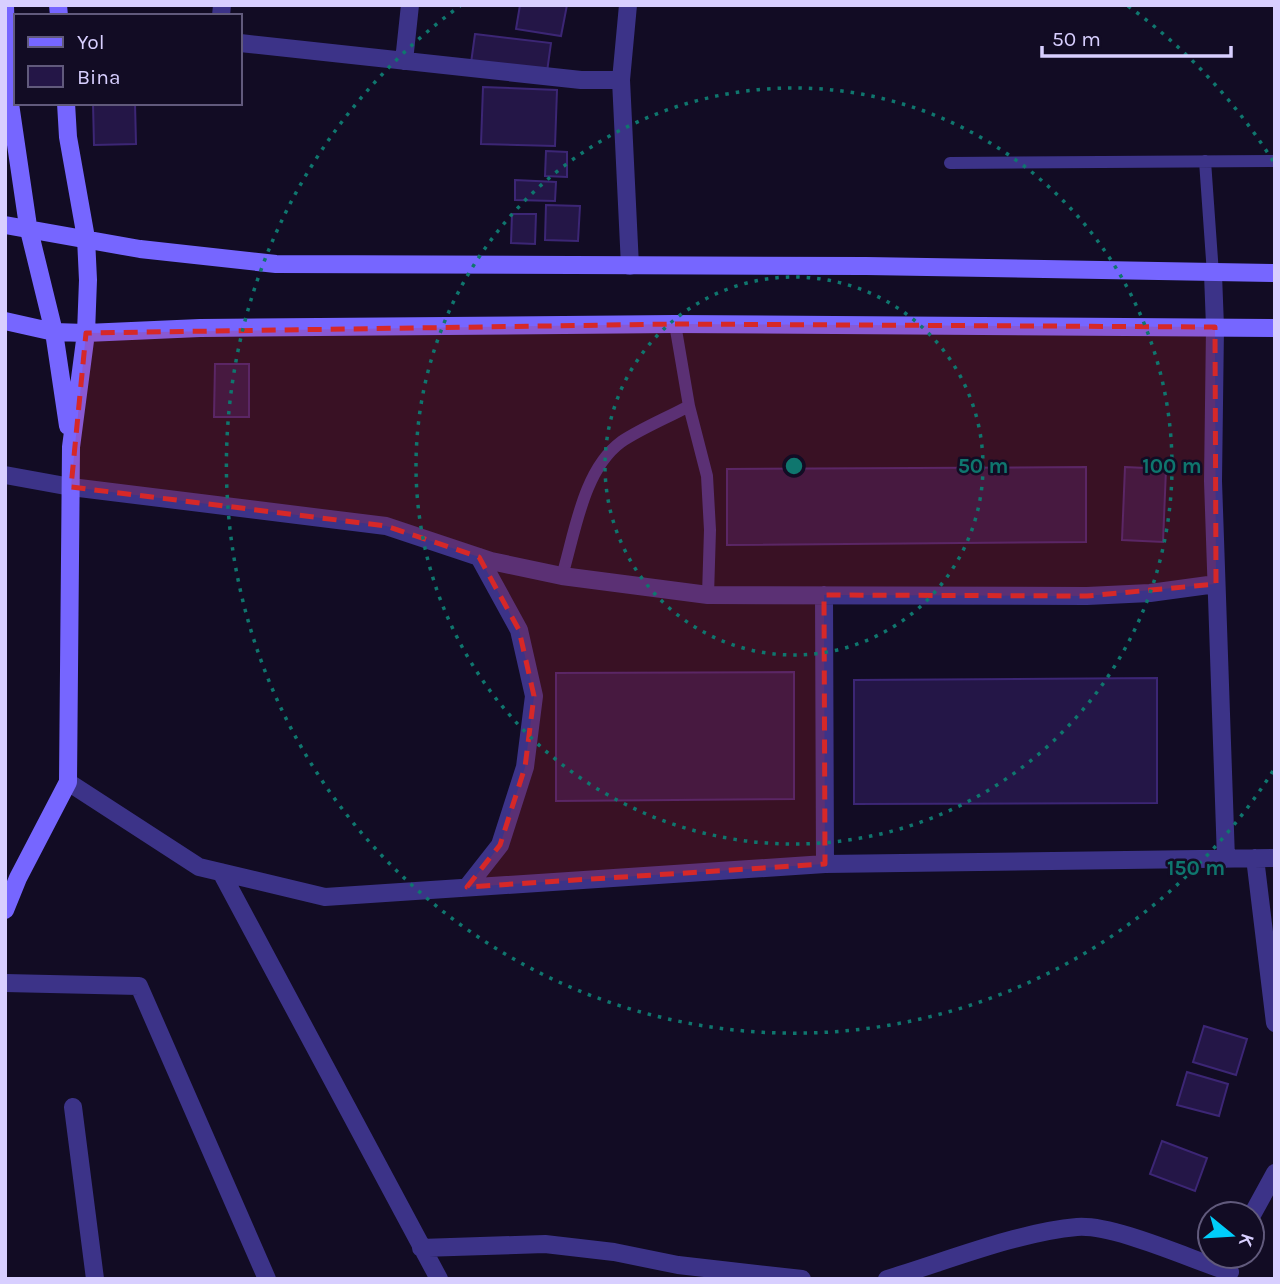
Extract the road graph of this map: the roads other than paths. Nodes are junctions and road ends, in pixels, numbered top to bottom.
1 (410, 5) edge
2 (628, 5) edge
3 (5, 6) edge
4 (242, 43) edge
5 (404, 61) junction
6 (621, 80) junction
7 (7, 90) edge
8 (66, 105) edge
9 (1205, 161) junction
10 (1275, 161) edge
11 (950, 163) dead end
12 (5, 225) edge
13 (28, 226) junction
14 (86, 238) junction
15 (630, 266) junction
16 (1275, 273) edge
17 (1213, 274) junction
18 (5, 321) edge
19 (675, 324) junction
20 (1215, 327) junction
21 (1275, 328) edge
22 (54, 332) junction
23 (86, 333) junction
24 (689, 406) junction
25 (71, 447) junction
26 (5, 475) edge
27 (71, 487) junction
28 (479, 557) junction
29 (562, 576) junction
30 (1216, 584) junction
31 (708, 595) junction
32 (824, 595) junction
33 (68, 782) junction
34 (1255, 858) junction
35 (1226, 859) junction
36 (1275, 859) edge
37 (825, 864) junction
38 (221, 872) junction
39 (467, 887) junction
40 (5, 910) edge
41 (5, 983) edge
42 (1275, 1023) edge
43 (73, 1107) dead end
44 (1275, 1173) edge
45 (1260, 1200) edge
46 (421, 1248) junction
47 (1196, 1257) edge
48 (95, 1279) edge
49 (267, 1279) edge
50 (439, 1279) edge
51 (802, 1279) edge
52 (887, 1279) edge

1 - 5 street
2 - 6 street
3 - 7 main road
4 - 5 street
5 - 6 street
6 - 15 street
7 - 13 main road
8 - 14 main road
9 - 10 lane
9 - 11 lane
9 - 17 lane
12 - 13 main road
13 - 14 main road
13 - 22 main road
14 - 15 main road
14 - 23 main road
15 - 17 main road
16 - 17 main road
17 - 20 street
18 - 22 main road
19 - 20 main road
19 - 23 main road
19 - 24 lane
20 - 21 main road
20 - 30 street
22 - 23 main road
22 - 25 main road
23 - 25 main road
24 - 29 lane
24 - 31 lane
25 - 27 main road
26 - 27 street
27 - 28 street
27 - 33 main road
28 - 29 street
28 - 39 street
29 - 31 street
30 - 32 street
30 - 35 street
31 - 32 street
32 - 37 street
33 - 38 street
33 - 40 main road
34 - 35 street
34 - 36 street
34 - 42 street
35 - 37 street
37 - 39 street
38 - 39 street
38 - 46 street
41 - 49 street
43 - 48 street
44 - 45 street
46 - 50 street
46 - 51 street
47 - 52 street

